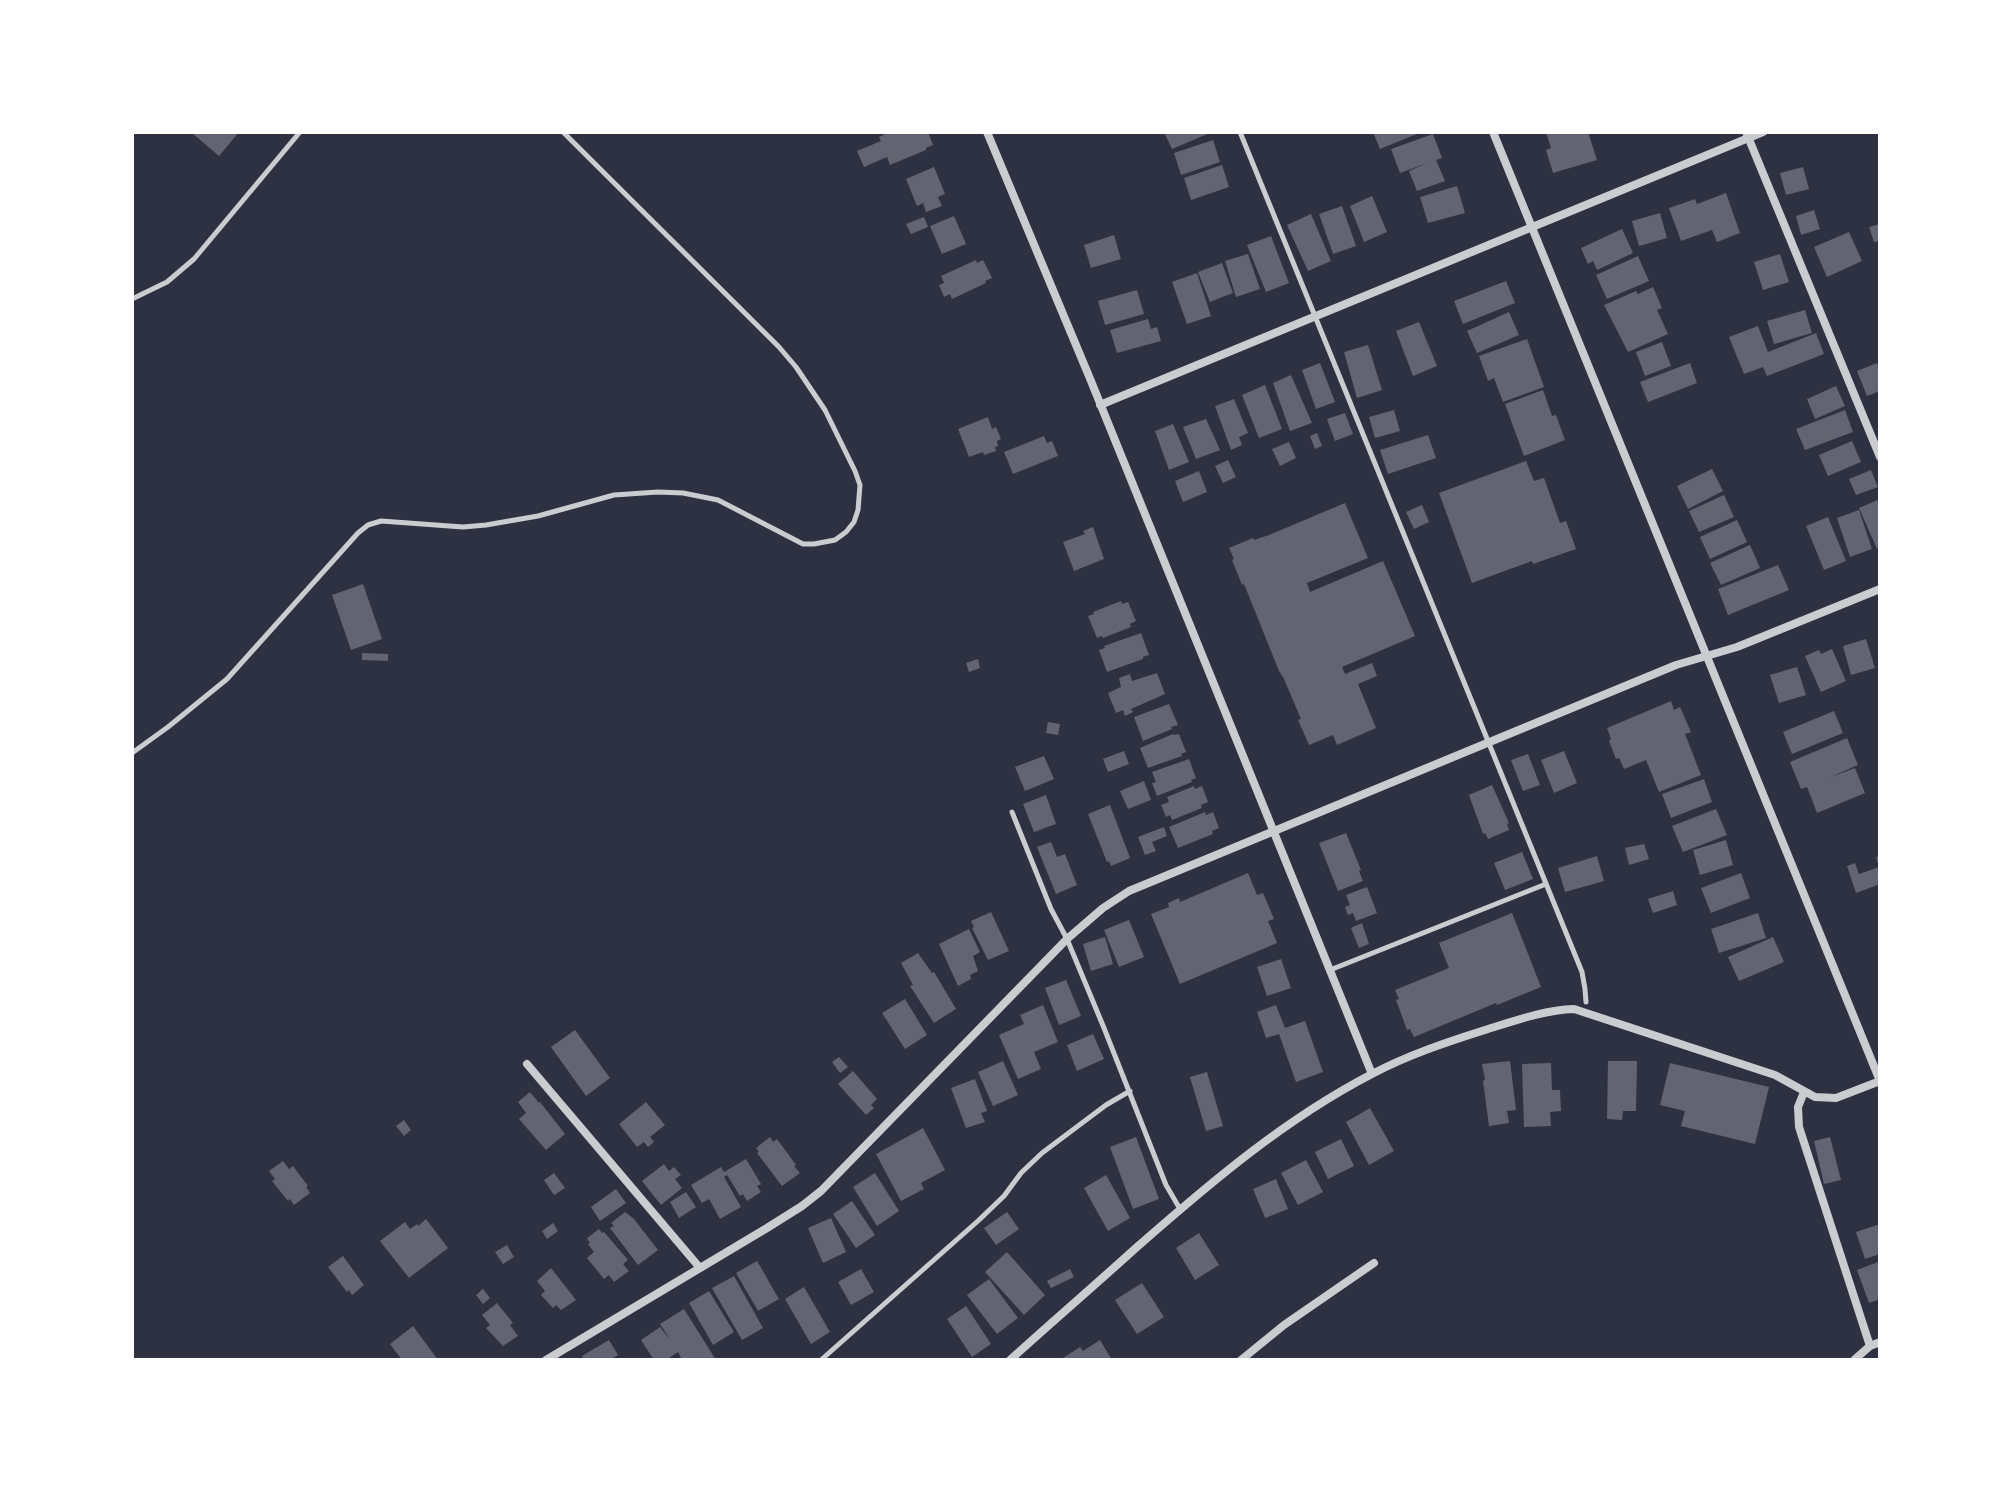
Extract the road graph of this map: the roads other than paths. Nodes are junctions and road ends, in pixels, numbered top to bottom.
1 (300, 132) edge
2 (563, 132) edge
3 (987, 132) edge
4 (1240, 132) edge
5 (1493, 132) edge
6 (1763, 132) edge
7 (1747, 135) edge
8 (1532, 228) junction
9 (132, 299) edge
10 (1316, 316) junction
11 (1100, 405) junction
12 (1880, 457) edge
13 (1880, 589) edge
14 (1706, 656) junction
15 (1489, 742) junction
16 (132, 753) edge
17 (1012, 812) dead end
18 (1273, 831) junction
19 (1546, 884) junction
20 (1067, 939) junction
21 (1330, 970) junction
22 (1585, 1007) junction
23 (527, 1064) dead end
24 (1372, 1074) junction
25 (1880, 1081) edge
26 (1130, 1091) junction
27 (1804, 1092) junction
28 (1180, 1209) junction
29 (1374, 1263) dead end
30 (700, 1268) junction
31 (1880, 1342) edge
32 (1870, 1346) junction
33 (546, 1360) edge
34 (821, 1360) edge
35 (1010, 1360) edge
36 (1241, 1360) edge
37 (1854, 1360) edge

1 - 9 lane
2 - 16 lane
3 - 11 street
4 - 10 lane
5 - 8 street
6 - 7 street
7 - 8 street
7 - 12 street
8 - 10 street
8 - 14 street
10 - 11 street
10 - 15 lane
11 - 18 street
13 - 14 street
14 - 15 street
14 - 25 street
15 - 18 street
15 - 19 lane
17 - 20 lane
18 - 20 street
18 - 21 street
19 - 21 lane
19 - 22 lane
20 - 26 lane
20 - 30 street
21 - 24 street
22 - 24 street
22 - 27 street
23 - 30 street
24 - 28 street
25 - 27 street
26 - 28 lane
26 - 34 lane
27 - 32 street
28 - 35 street
29 - 36 street
30 - 33 street
31 - 32 street
32 - 37 street

